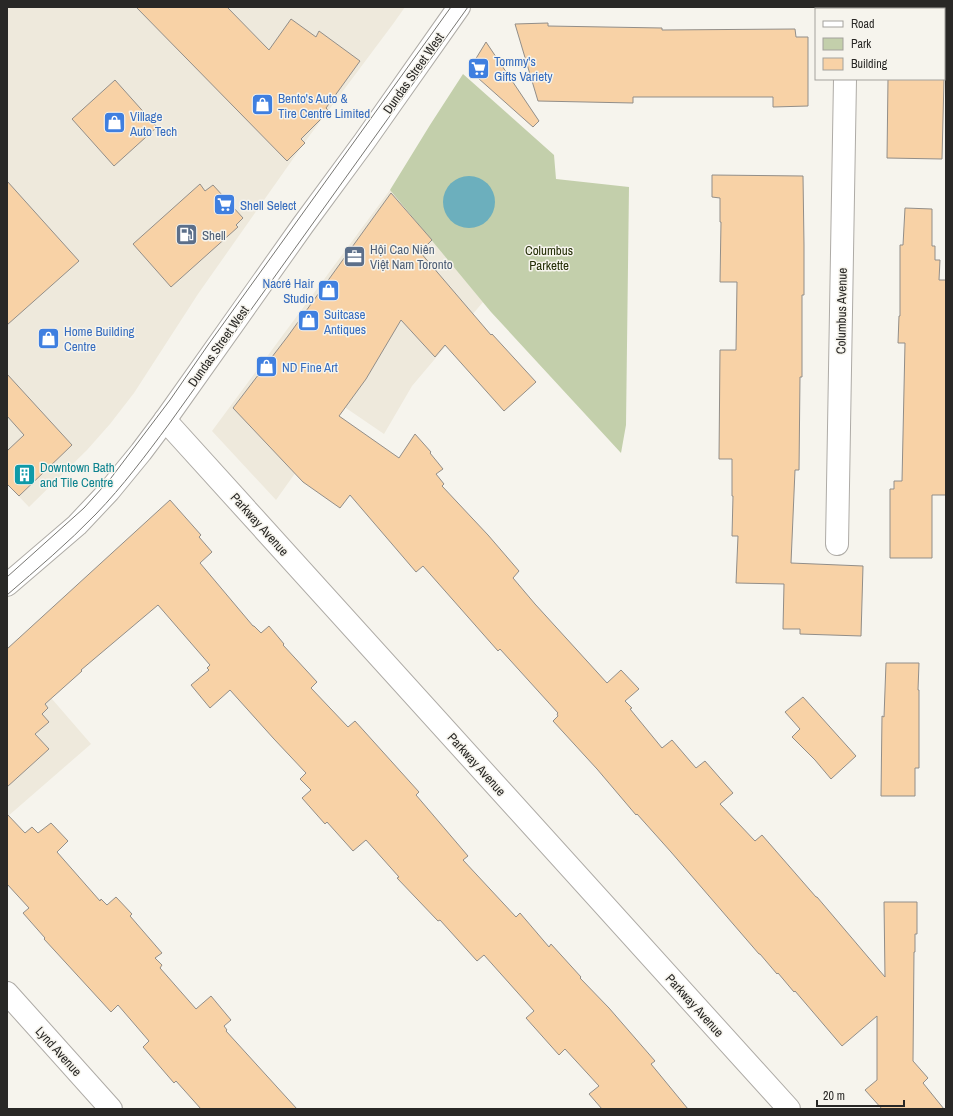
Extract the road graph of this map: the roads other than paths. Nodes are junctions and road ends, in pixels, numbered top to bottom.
1 (459, 7) edge
2 (844, 80) edge
3 (166, 420) junction
4 (837, 544) dead end
5 (7, 585) edge
6 (7, 993) edge
7 (111, 1109) edge
8 (789, 1109) edge

1 - 3 street, Dundas Street West
2 - 4 street, Columbus Avenue
3 - 5 street, Dundas Street West
3 - 8 street, Parkway Avenue
6 - 7 street, Lynd Avenue

